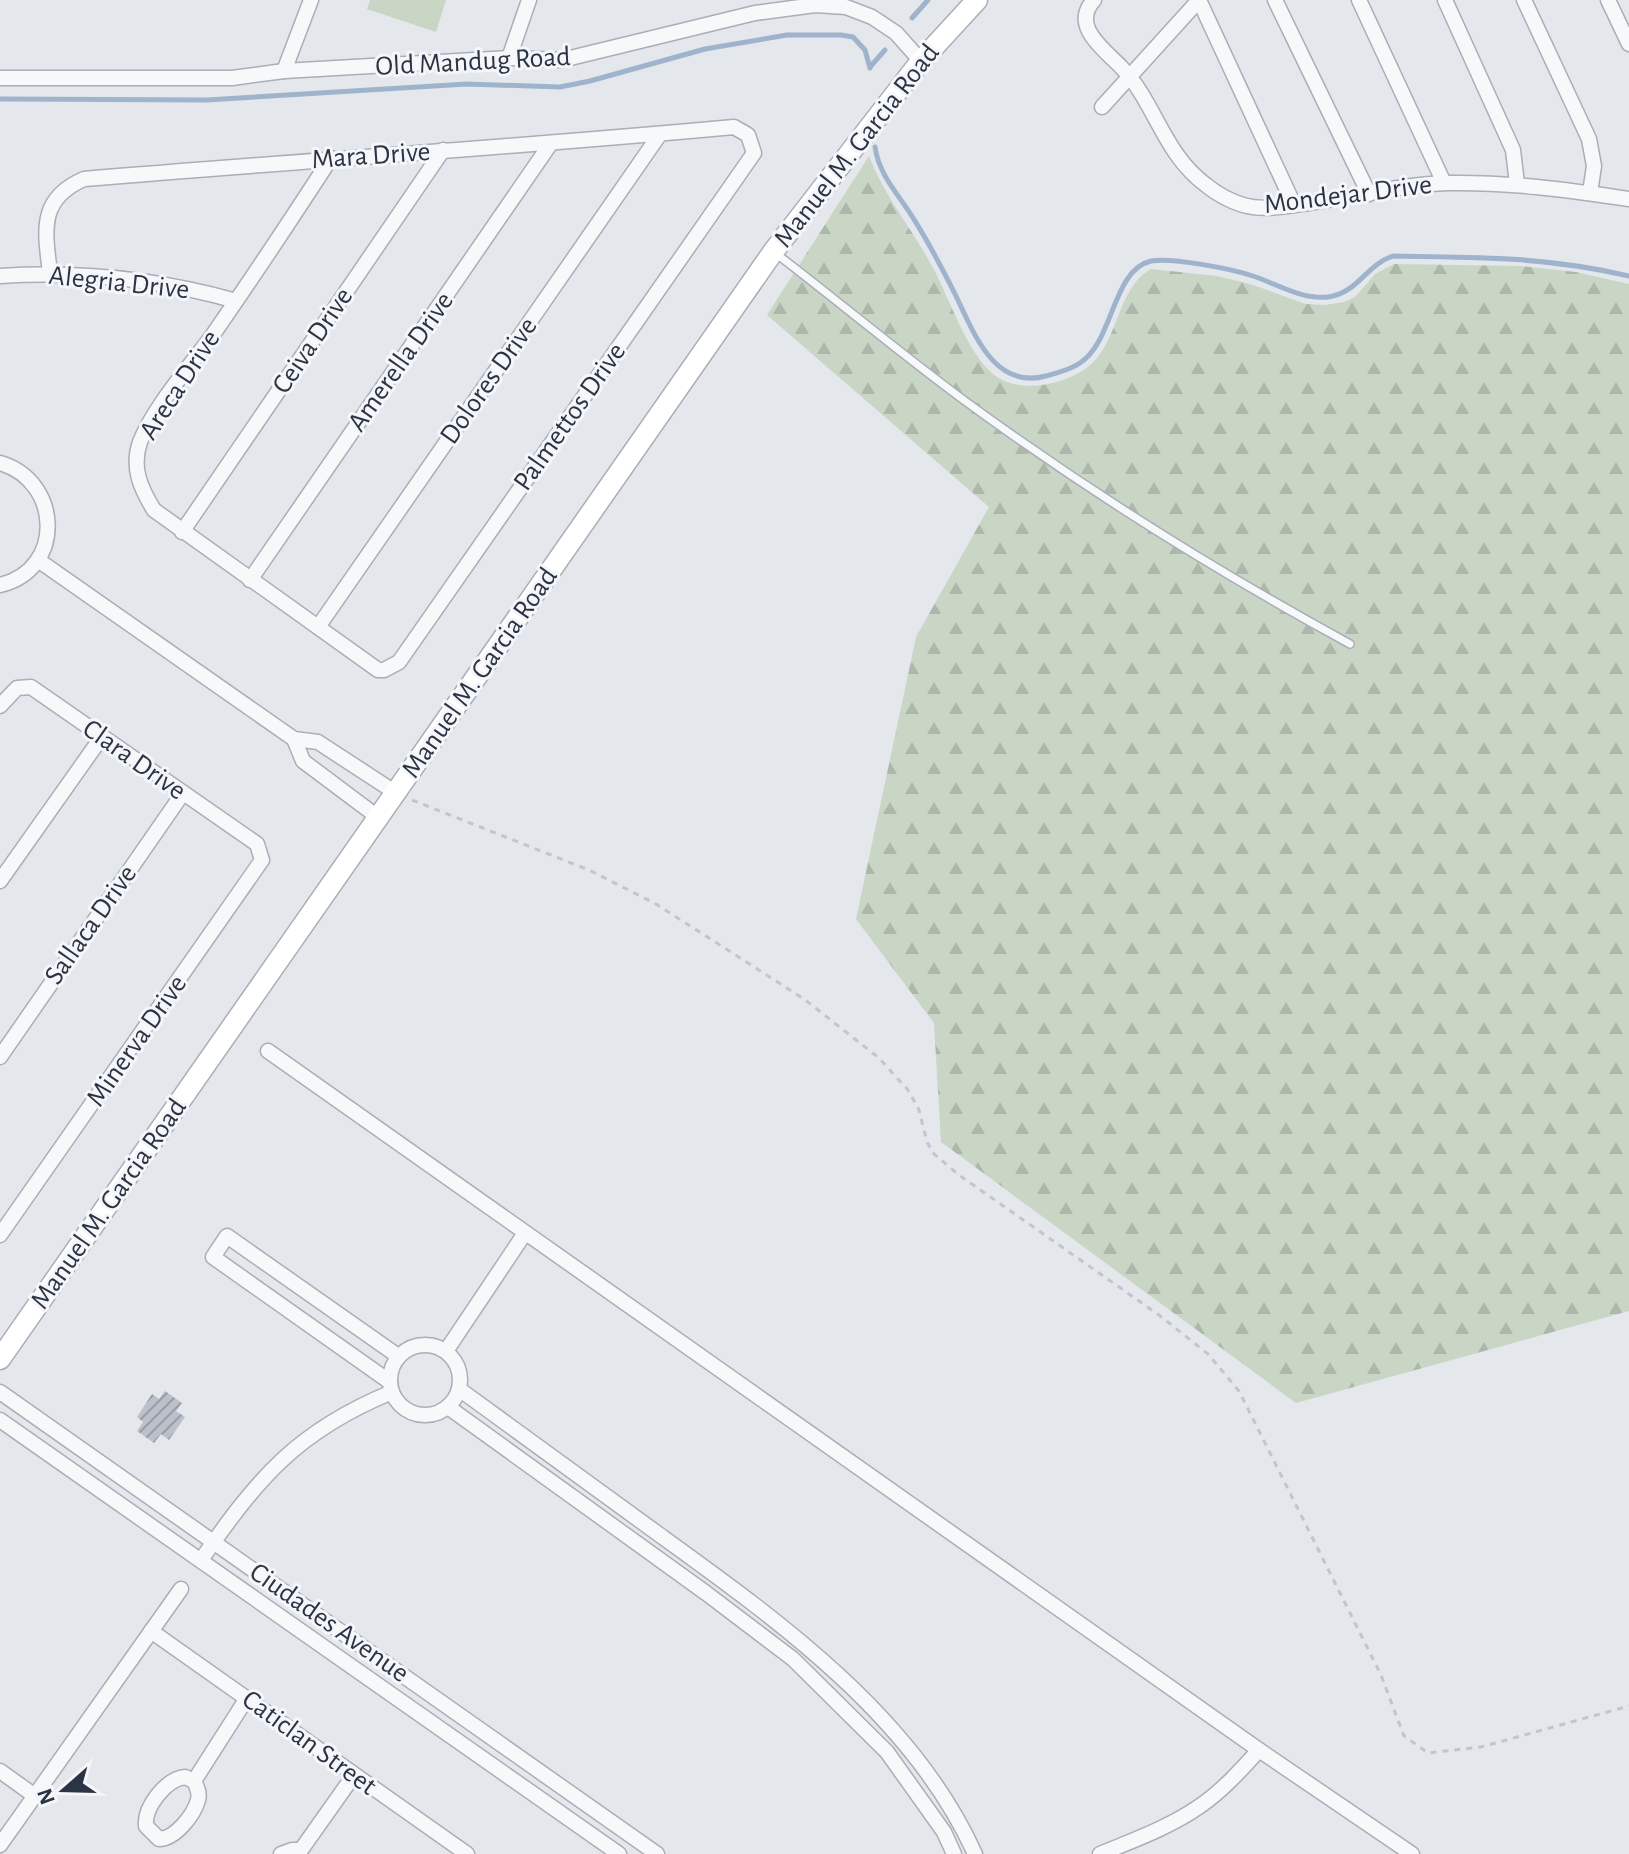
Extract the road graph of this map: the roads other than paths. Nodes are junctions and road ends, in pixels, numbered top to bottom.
1 (311, 0) edge
2 (529, 0) edge
3 (977, 0) edge
4 (1094, 0) edge
5 (1199, 0) edge
6 (1275, 0) edge
7 (1359, 0) edge
8 (1445, 0) edge
9 (1524, 0) edge
10 (1608, 0) edge
11 (1629, 44) edge
12 (509, 58) junction
13 (921, 61) junction
14 (284, 71) junction
15 (1130, 76) junction
16 (0, 78) edge
17 (1102, 107) dead end
18 (660, 134) junction
19 (551, 143) junction
20 (443, 150) junction
21 (754, 153) joint
22 (331, 158) junction
23 (1444, 183) junction
24 (1517, 184) junction
25 (1590, 193) junction
26 (1369, 194) junction
27 (1629, 199) edge
28 (1294, 205) junction
29 (773, 252) junction
30 (50, 273) junction
31 (0, 276) edge
32 (236, 301) junction
33 (0, 463) edge
34 (182, 532) junction
35 (38, 560) junction
36 (250, 580) junction
37 (0, 585) edge
38 (318, 627) junction
39 (1350, 644) dead end
40 (378, 670) joint
41 (0, 706) edge
42 (101, 738) junction
43 (294, 739) junction
44 (183, 793) junction
45 (396, 793) junction
46 (379, 818) junction
47 (257, 844) joint
48 (0, 881) edge
49 (268, 1051) dead end
50 (0, 1057) edge
51 (525, 1233) junction
52 (0, 1235) edge
53 (446, 1351) junction
54 (398, 1356) junction
55 (0, 1359) edge
56 (391, 1387) junction
57 (459, 1389) junction
58 (0, 1392) edge
59 (448, 1407) junction
60 (0, 1420) edge
61 (213, 1542) junction
62 (201, 1560) junction
63 (181, 1589) dead end
64 (753, 1604) junction
65 (742, 1620) junction
66 (151, 1631) junction
67 (247, 1698) junction
68 (1259, 1750) junction
69 (0, 1771) edge
70 (354, 1775) junction
71 (194, 1781) dead end
72 (35, 1796) junction
73 (0, 1845) edge
74 (302, 1852) edge
75 (461, 1852) edge
76 (281, 1854) edge
77 (619, 1854) edge
78 (657, 1854) edge
79 (954, 1854) edge
80 (975, 1854) edge
81 (1100, 1854) edge
82 (1412, 1854) edge

1 - 14 street
2 - 12 street
3 - 13 main road, Manuel M. Garcia Road
4 - 15 street, Mondejar Drive
5 - 15 street
5 - 28 street
6 - 26 street
7 - 23 street
8 - 24 street
9 - 25 street
10 - 11 street
12 - 13 street, Old Mandug Road
12 - 14 street, Old Mandug Road
13 - 29 main road, Manuel M. Garcia Road
14 - 16 street, Old Mandug Road
15 - 17 street
15 - 28 street, Mondejar Drive
18 - 19 street, Mara Drive
18 - 21 street, Mara Drive
18 - 38 street, Dolores Drive
19 - 20 street, Mara Drive
19 - 36 street, Amerella Drive
20 - 22 street, Mara Drive
20 - 34 street, Ceiva Drive
21 - 40 street, Palmettos Drive
22 - 30 street, Mara Drive
22 - 32 street, Areca Drive
23 - 24 street, Mondejar Drive
23 - 26 street, Mondejar Drive
24 - 25 street, Mondejar Drive
25 - 27 street, Mondejar Drive
26 - 28 street, Mondejar Drive
29 - 39 lane
29 - 45 main road, Manuel M. Garcia Road
30 - 31 street, Alegria Drive
30 - 32 street, Alegria Drive
32 - 34 street, Areca Drive
33 - 35 street
34 - 36 street, Areca Drive
35 - 37 street
35 - 43 street
36 - 38 street, Areca Drive
38 - 40 street, Areca Drive
41 - 42 street, Clara Drive
42 - 44 street, Clara Drive
42 - 48 street
43 - 45 street
43 - 46 street
44 - 47 street, Clara Drive
44 - 50 street, Sallaca Drive
45 - 46 main road, Manuel M. Garcia Road
46 - 55 main road, Manuel M. Garcia Road
47 - 52 street, Minerva Drive
49 - 51 street
51 - 53 street
51 - 68 street
53 - 54 street
53 - 57 street
54 - 56 street
54 - 56 street
56 - 59 street
56 - 61 street
57 - 59 street
57 - 64 street
58 - 61 street, Ciudades Avenue
59 - 65 street
60 - 62 street, Ciudades Avenue
61 - 62 street
61 - 78 street, Ciudades Avenue
62 - 77 street, Ciudades Avenue
63 - 66 street
64 - 65 street
64 - 80 street
65 - 79 street
66 - 67 street, Caticlan Street
66 - 72 street
67 - 70 street, Caticlan Street
67 - 71 street
68 - 81 street
68 - 82 street
69 - 72 street
70 - 74 street
70 - 75 street, Caticlan Street
72 - 73 street
74 - 76 street

